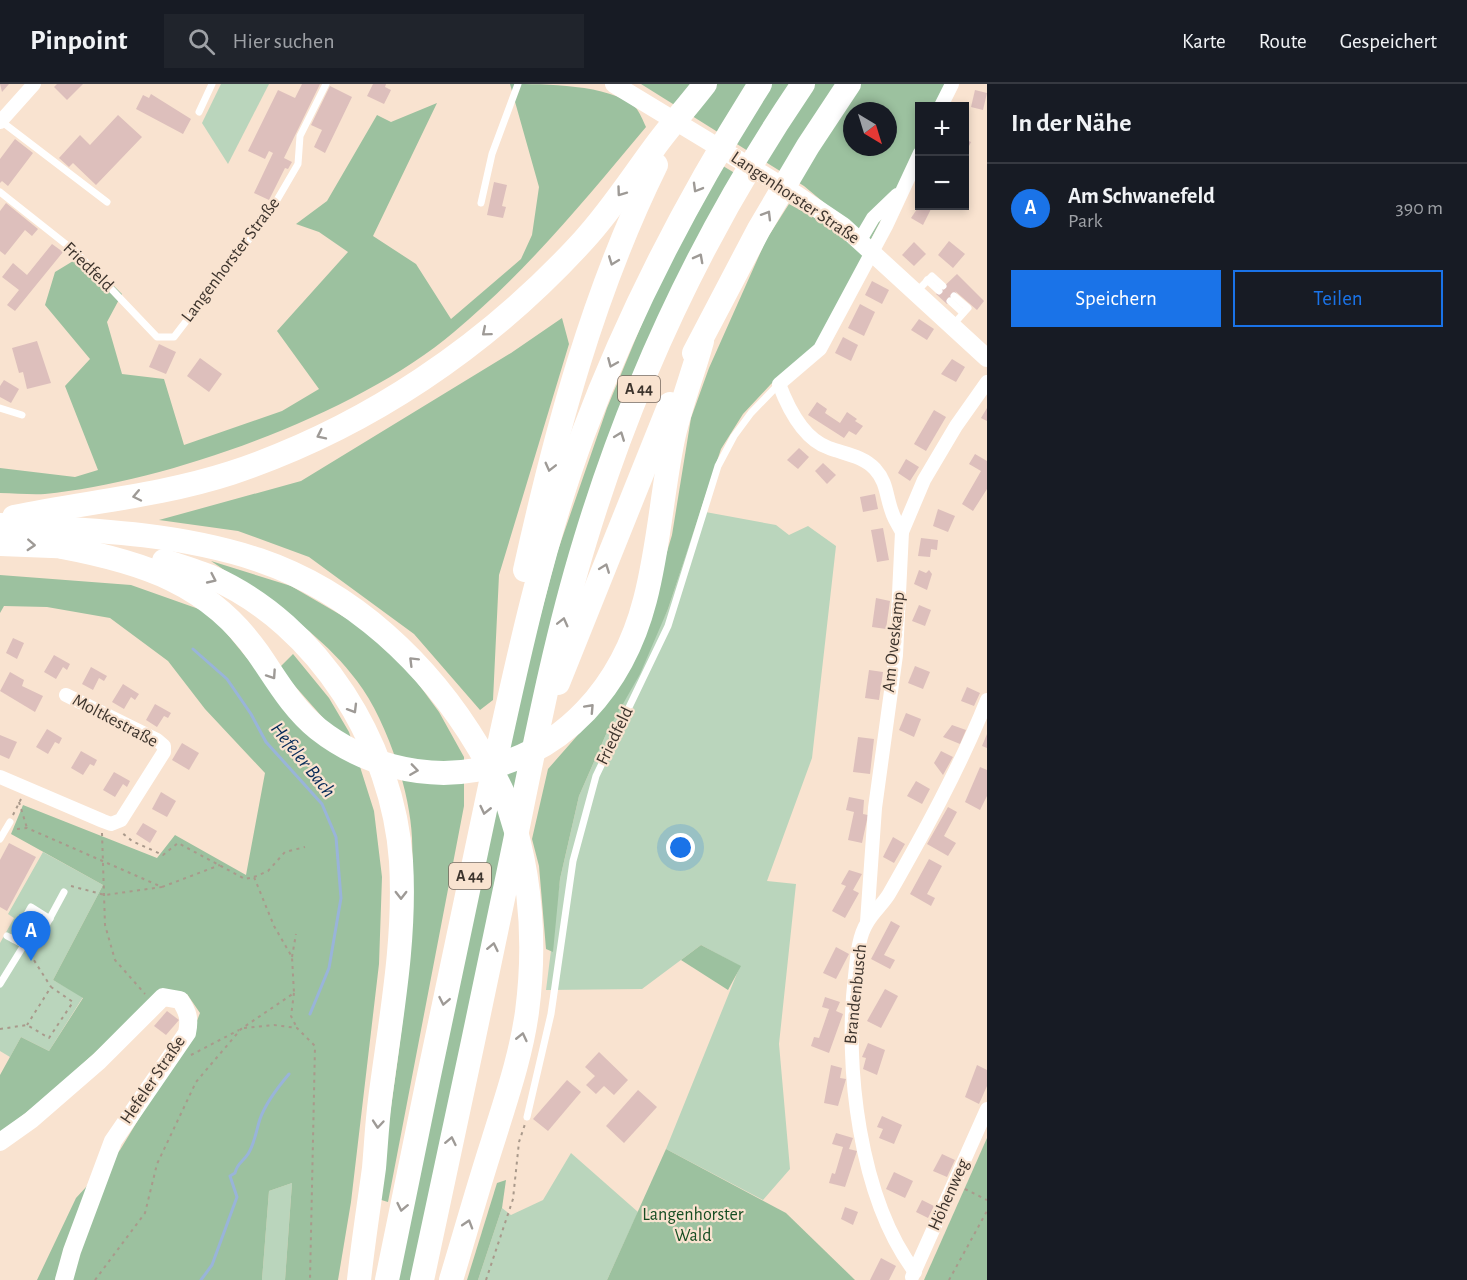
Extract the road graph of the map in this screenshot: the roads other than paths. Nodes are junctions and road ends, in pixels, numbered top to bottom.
1 (34, 84) edge
2 (213, 84) edge
3 (326, 84) edge
4 (518, 84) edge
5 (614, 84) edge
6 (760, 84) edge
7 (802, 84) edge
8 (849, 84) edge
9 (952, 84) edge
10 (703, 86) edge
11 (943, 102) edge
12 (200, 112) dead end
13 (1, 122) edge
14 (918, 156) edge
15 (0, 192) edge
16 (107, 201) dead end
17 (481, 204) dead end
18 (866, 246) junction
19 (922, 286) junction
20 (941, 289) dead end
21 (952, 298) dead end
22 (958, 320) junction
23 (174, 337) joint
24 (702, 341) junction
25 (987, 358) edge
26 (987, 382) edge
27 (779, 384) junction
28 (0, 408) edge
29 (22, 415) dead end
30 (0, 520) edge
31 (0, 525) edge
32 (902, 532) junction
33 (0, 544) edge
34 (62, 547) junction
35 (66, 695) dead end
36 (987, 700) edge
37 (506, 712) junction
38 (540, 720) junction
39 (0, 777) edge
40 (10, 822) road end
41 (0, 839) edge
42 (64, 892) road end
43 (50, 919) junction
44 (867, 923) junction
45 (24, 945) junction
46 (0, 984) edge
47 (987, 1109) edge
48 (527, 1117) road end
49 (0, 1142) edge
50 (913, 1276) edge
51 (64, 1280) edge
52 (359, 1280) edge
53 (387, 1280) edge
54 (422, 1280) edge
55 (451, 1280) edge

1 - 13 street
2 - 12 lane
3 - 23 lane, Langenhorster Straße
4 - 17 lane
5 - 18 main road, Langenhorster Straße
6 -> 37 highway, A 44
38 -> 7 highway, A 44
24 -> 8 highway
9 - 11 street
10 -> 30 highway
10 -> 37 highway
13 - 16 lane
14 - 18 street
15 - 23 lane, Friedfeld
18 - 19 main road, Langenhorster Straße
18 - 27 street
19 - 20 lane
19 - 22 main road, Langenhorster Straße
21 - 22 lane
22 - 25 main road, Langenhorster Straße
34 -> 24 highway
38 -> 24 highway
26 - 32 street, Am Oveskamp
27 - 32 street
27 - 48 lane, Friedfeld
28 - 29 lane
55 -> 31 highway
32 - 44 street, Am Oveskamp
33 -> 34 highway
34 -> 52 highway
35 - 39 street, Moltkestraße
36 - 44 street, Brandenbusch
37 -> 53 highway, A 44
54 -> 38 highway, A 44
40 - 41 lane
42 - 43 lane
43 - 45 lane
43 - 45 lane
44 - 50 street, Brandenbusch
45 - 46 lane
47 - 50 street, Höhenweg
49 - 51 main road, Hefeler Straße

